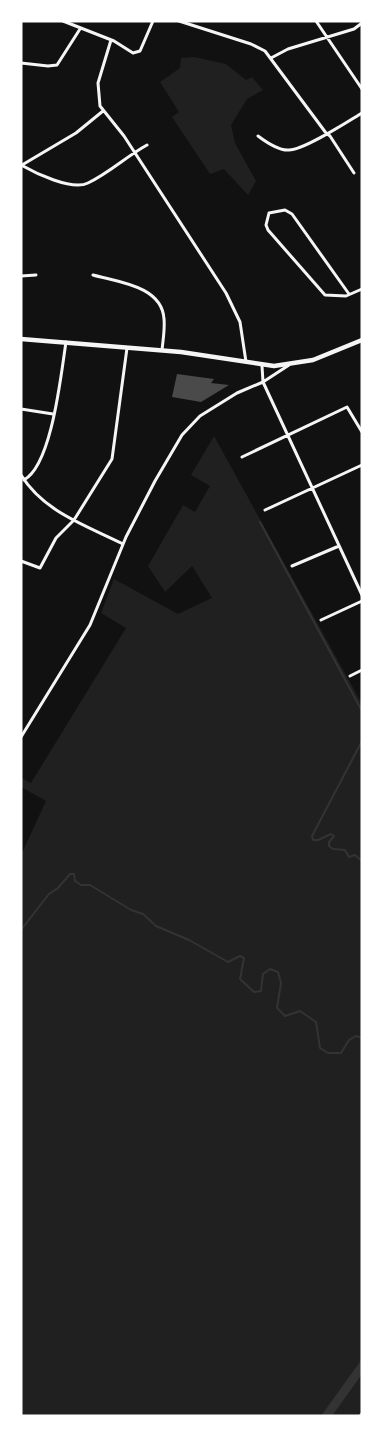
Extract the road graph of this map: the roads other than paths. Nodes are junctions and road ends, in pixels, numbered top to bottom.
1 (64, 21) edge
2 (153, 21) edge
3 (179, 21) edge
4 (316, 21) edge
5 (362, 23) edge
6 (80, 29) junction
7 (326, 37) junction
8 (111, 40) junction
9 (272, 58) junction
10 (21, 63) edge
11 (362, 88) edge
12 (103, 111) junction
13 (362, 113) edge
14 (326, 133) junction
15 (258, 136) dead end
16 (148, 145) dead end
17 (135, 152) junction
18 (22, 165) edge
19 (354, 173) dead end
20 (93, 274) dead end
21 (36, 275) dead end
22 (21, 276) edge
23 (362, 289) edge
24 (349, 294) junction
25 (21, 339) edge
26 (362, 340) edge
27 (66, 342) junction
28 (128, 347) junction
29 (162, 351) junction
30 (246, 363) junction
31 (289, 365) junction
32 (262, 366) junction
33 (263, 382) junction
34 (21, 409) edge
35 (53, 414) junction
36 (362, 432) edge
37 (286, 436) junction
38 (242, 457) dead end
39 (362, 465) edge
40 (21, 476) edge
41 (24, 480) junction
42 (311, 489) junction
43 (265, 510) dead end
44 (74, 520) junction
45 (123, 544) junction
46 (339, 546) junction
47 (21, 561) edge
48 (292, 566) dead end
49 (362, 595) edge
50 (362, 601) edge
51 (320, 620) dead end
52 (362, 670) edge
53 (350, 676) dead end
54 (21, 737) edge

1 - 6 street
2 - 8 street
3 - 9 street
4 - 7 street
5 - 7 street
6 - 8 street
6 - 10 street
7 - 9 street
7 - 11 street
8 - 12 street
9 - 14 street
12 - 17 street
12 - 18 street
13 - 14 street
14 - 15 street
14 - 19 street
16 - 17 street
17 - 18 street
17 - 30 street
20 - 29 street
21 - 22 street
23 - 24 street
24 - 24 street
25 - 27 main road
26 - 31 main road
27 - 28 main road
27 - 35 street
28 - 29 main road
28 - 44 street
29 - 30 main road
30 - 32 main road
31 - 32 main road
31 - 33 street
32 - 33 street
33 - 37 street
33 - 45 street
34 - 35 street
35 - 41 street
36 - 37 street
37 - 38 street
37 - 42 street
39 - 42 street
40 - 41 street
41 - 44 street
42 - 43 street
42 - 46 street
44 - 45 street
44 - 47 street
45 - 54 street
46 - 48 street
46 - 49 street
50 - 51 street
52 - 53 street

